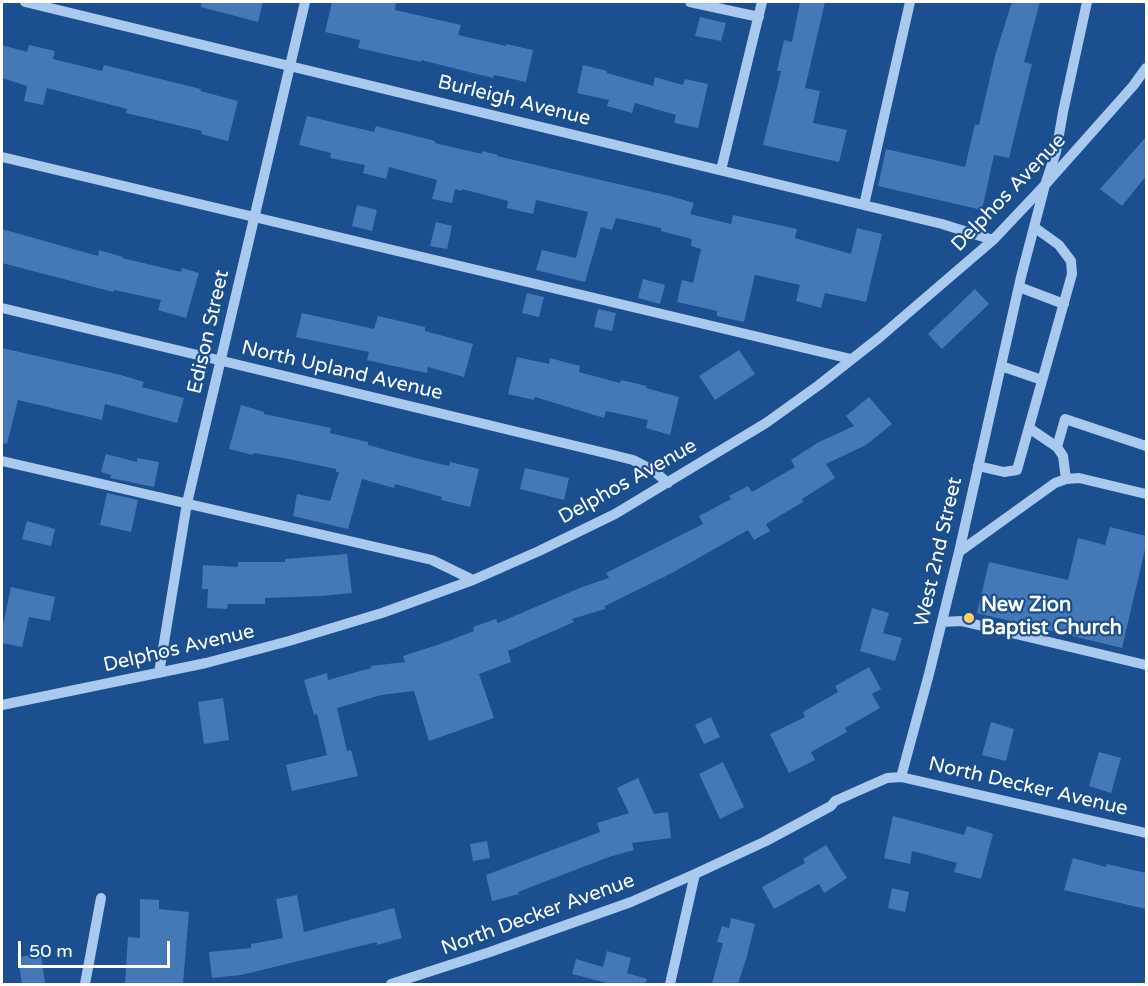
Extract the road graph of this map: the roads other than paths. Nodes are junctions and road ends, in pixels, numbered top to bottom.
1 (26, 2) edge
2 (305, 2) edge
3 (690, 2) edge
4 (762, 2) edge
5 (910, 2) edge
6 (1087, 2) edge
7 (759, 17) junction
8 (290, 65) junction
9 (1146, 68) edge
10 (2, 157) edge
11 (722, 171) junction
12 (1045, 185) junction
13 (864, 205) junction
14 (254, 219) junction
15 (1034, 227) junction
16 (993, 240) junction
17 (1019, 287) junction
18 (1064, 304) junction
19 (2, 308) edge
20 (851, 360) junction
21 (220, 361) junction
22 (1001, 366) junction
23 (1042, 380) junction
24 (1029, 428) junction
25 (1146, 446) edge
26 (1058, 447) junction
27 (2, 461) edge
28 (978, 466) junction
29 (1066, 479) junction
30 (668, 483) junction
31 (1146, 494) edge
32 (187, 503) junction
33 (959, 552) junction
34 (473, 580) junction
35 (942, 622) junction
36 (1146, 665) edge
37 (159, 673) junction
38 (2, 705) edge
39 (901, 777) junction
40 (1146, 833) edge
41 (695, 874) junction
42 (101, 898) dead end
43 (85, 984) edge
44 (391, 984) edge
45 (670, 984) edge

1 - 8 street, Burleigh Avenue
2 - 8 street, Edison Street
3 - 7 street
4 - 7 street
5 - 13 street
6 - 12 street, West 2nd Street
7 - 11 street
8 - 11 street, Burleigh Avenue
8 - 14 street, Edison Street
9 - 12 street, Delphos Avenue
10 - 14 street
11 - 13 street, Burleigh Avenue
12 - 15 street, West 2nd Street
12 - 16 street, Delphos Avenue
13 - 16 street, Burleigh Avenue
14 - 20 street
14 - 21 street, Edison Street
15 - 17 street, West 2nd Street
15 - 18 street
16 - 20 street, Delphos Avenue
17 - 18 street
17 - 22 street, West 2nd Street
18 - 23 street
19 - 21 street, North Upland Avenue
20 - 30 street, Delphos Avenue
21 - 30 street, North Upland Avenue
21 - 32 street, Edison Street
22 - 23 street
22 - 28 street, West 2nd Street
23 - 24 street
24 - 26 street
24 - 28 street
25 - 26 street
26 - 29 street
27 - 32 street
28 - 33 street, West 2nd Street
29 - 31 street
29 - 33 street
30 - 34 street, Delphos Avenue
32 - 34 street
32 - 37 street, Edison Street
33 - 35 street, West 2nd Street
34 - 37 street, Delphos Avenue
35 - 36 street
35 - 39 street, West 2nd Street
37 - 38 street, Delphos Avenue
39 - 40 street, North Decker Avenue
39 - 41 street
41 - 44 street, North Decker Avenue
41 - 45 street
42 - 43 street

